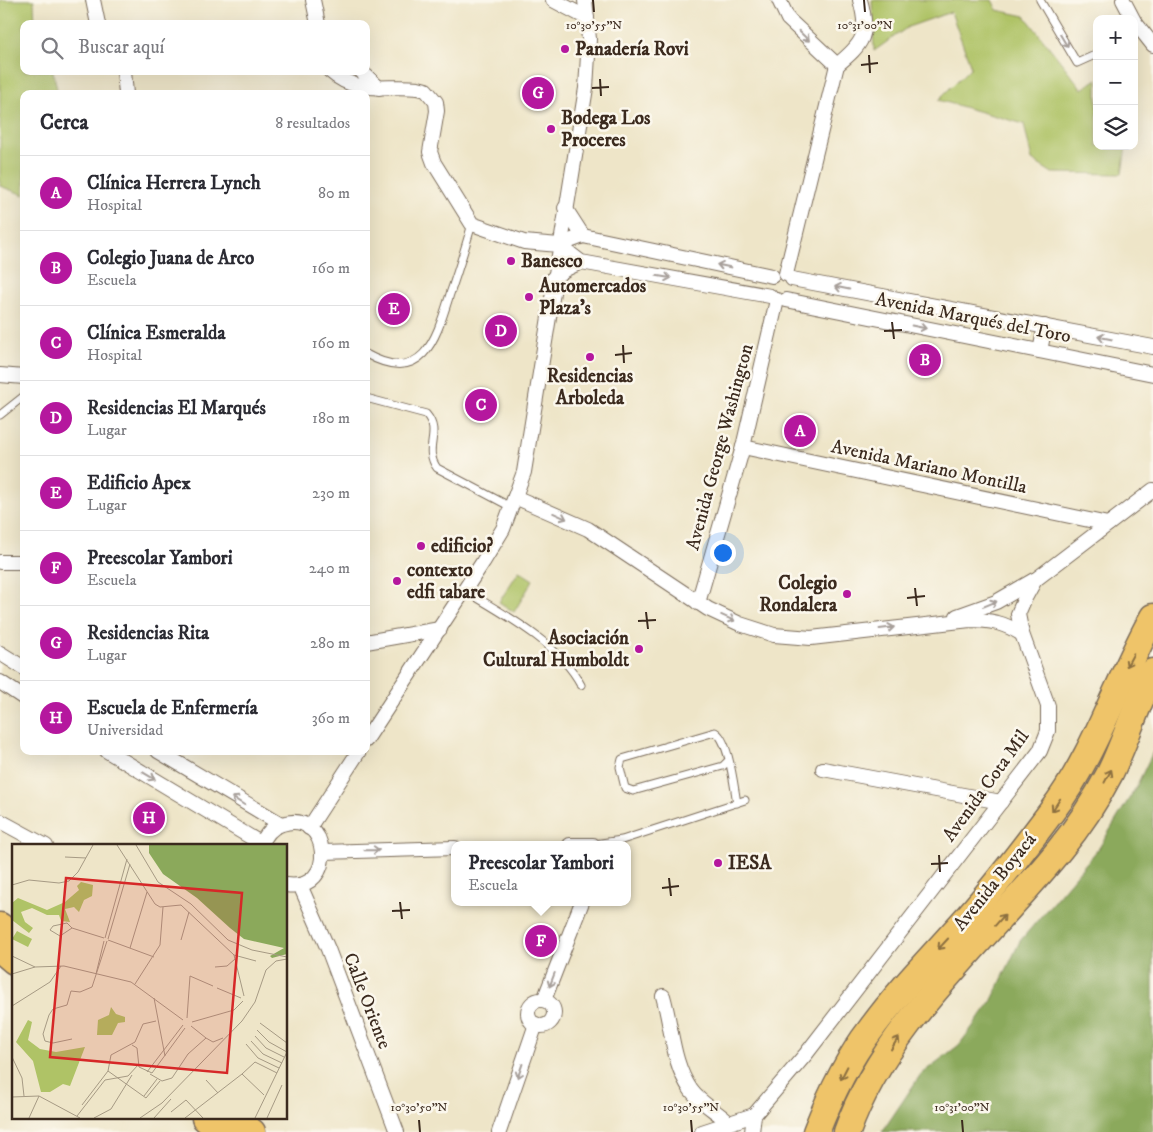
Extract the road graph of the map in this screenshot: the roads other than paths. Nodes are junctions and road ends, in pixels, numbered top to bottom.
1 (93, 0) edge
2 (313, 0) edge
3 (553, 0) edge
4 (585, 0) edge
5 (779, 0) edge
6 (860, 0) edge
7 (1040, 0) edge
8 (1123, 0) edge
9 (1130, 15) edge
10 (587, 18) junction
11 (97, 20) edge
12 (317, 20) edge
13 (1138, 28) edge
14 (1153, 45) edge
15 (1093, 56) edge
16 (837, 65) junction
17 (124, 75) edge
18 (334, 75) edge
19 (365, 75) edge
20 (379, 88) junction
21 (126, 90) edge
22 (565, 208) junction
23 (472, 224) junction
24 (583, 236) junction
25 (559, 245) junction
26 (581, 262) junction
27 (772, 276) junction
28 (789, 276) junction
29 (554, 277) junction
30 (778, 299) junction
31 (1045, 326) junction
32 (1153, 346) edge
33 (1040, 351) junction
34 (370, 356) edge
35 (1153, 374) edge
36 (0, 375) edge
37 (20, 377) edge
38 (20, 399) edge
39 (370, 399) edge
40 (0, 415) edge
41 (743, 447) junction
42 (1153, 490) edge
43 (513, 502) junction
44 (1108, 524) junction
45 (0, 562) edge
46 (20, 562) edge
47 (20, 563) edge
48 (0, 574) edge
49 (1035, 580) junction
50 (464, 590) junction
51 (698, 603) junction
52 (1153, 617) edge
53 (944, 621) junction
54 (440, 629) junction
55 (1022, 634) junction
56 (370, 641) edge
57 (0, 653) edge
58 (20, 666) edge
59 (1153, 672) edge
60 (0, 682) edge
61 (580, 685) dead end
62 (20, 695) edge
63 (370, 734) edge
64 (114, 755) edge
65 (165, 755) edge
66 (356, 755) edge
67 (728, 761) junction
68 (823, 769) dead end
69 (745, 800) dead end
70 (737, 802) junction
71 (1001, 802) junction
72 (0, 821) edge
73 (281, 824) junction
74 (309, 828) junction
75 (615, 841) edge
76 (42, 844) edge
77 (260, 844) edge
78 (263, 844) edge
79 (451, 848) edge
80 (323, 852) junction
81 (293, 885) edge
82 (580, 906) edge
83 (0, 926) edge
84 (12, 936) edge
85 (0, 949) edge
86 (12, 959) edge
87 (664, 996) dead end
88 (754, 1115) junction
89 (207, 1120) edge
90 (237, 1120) edge
91 (259, 1120) edge
92 (729, 1123) junction
93 (221, 1132) edge
94 (252, 1132) edge
95 (272, 1132) edge
96 (396, 1132) edge
97 (500, 1132) edge
98 (702, 1132) edge
99 (752, 1132) edge
100 (816, 1132) edge
101 (847, 1132) edge

1 - 11 street
2 - 12 street
3 - 10 street
4 - 10 street
5 -> 16 street
6 - 16 street
7 -> 15 lane
8 - 9 street
10 - 22 street
13 - 14 street
16 - 28 street
17 - 21 street
18 - 20 street
19 - 20 street
20 - 23 street
22 - 24 street
22 - 25 street
23 - 25 street
23 - 34 lane
24 - 25 street
27 -> 24 street, Avenida Marqués del Toro
25 - 26 street, Avenida Marqués del Toro
25 - 29 street
26 - 29 street
26 -> 30 street, Avenida Marqués del Toro
27 - 28 street, Avenida Marqués del Toro
27 - 30 street
28 - 30 street
31 -> 28 street, Avenida Marqués del Toro
29 - 43 street
30 -> 33 street, Avenida Marqués del Toro
30 - 41 street, Avenida George Washington
32 -> 31 street, Avenida Marqués del Toro
31 - 33 street
33 - 35 street, Avenida Marqués del Toro
36 - 37 street
38 - 40 lane
39 - 43 lane
41 - 44 street, Avenida Mariano Montilla
41 - 51 street, Avenida George Washington
42 - 44 street, Avenida Cota Mil
43 - 50 street
43 -> 51 street
44 - 49 street, Avenida Cota Mil
45 - 46 street
47 - 48 street
53 -> 49 street
49 - 55 street, Avenida Cota Mil
50 - 54 street
50 - 61 lane
51 -> 53 street
52 -> 100 highway, Avenida Boyacá
53 - 55 street
54 - 56 street
54 - 63 street
55 - 71 street, Avenida Cota Mil
57 - 58 street
101 -> 59 highway, Avenida Boyacá
60 - 62 street
64 -> 77 street
73 -> 65 street
66 - 74 street
67 - 67 lane
67 - 70 lane
68 - 71 street
69 - 70 lane
70 - 75 lane
71 - 88 street, Avenida Cota Mil
72 - 76 street
73 - 74 street
73 - 78 street
74 - 80 street
80 -> 79 street
80 - 81 street
81 - 96 street, Calle Oriente
82 -> 97 street
83 - 84 highway
85 - 86 highway
87 - 92 street
88 - 92 street
88 - 99 street
89 - 93 highway
90 - 94 highway
91 - 95 highway
92 - 98 street

